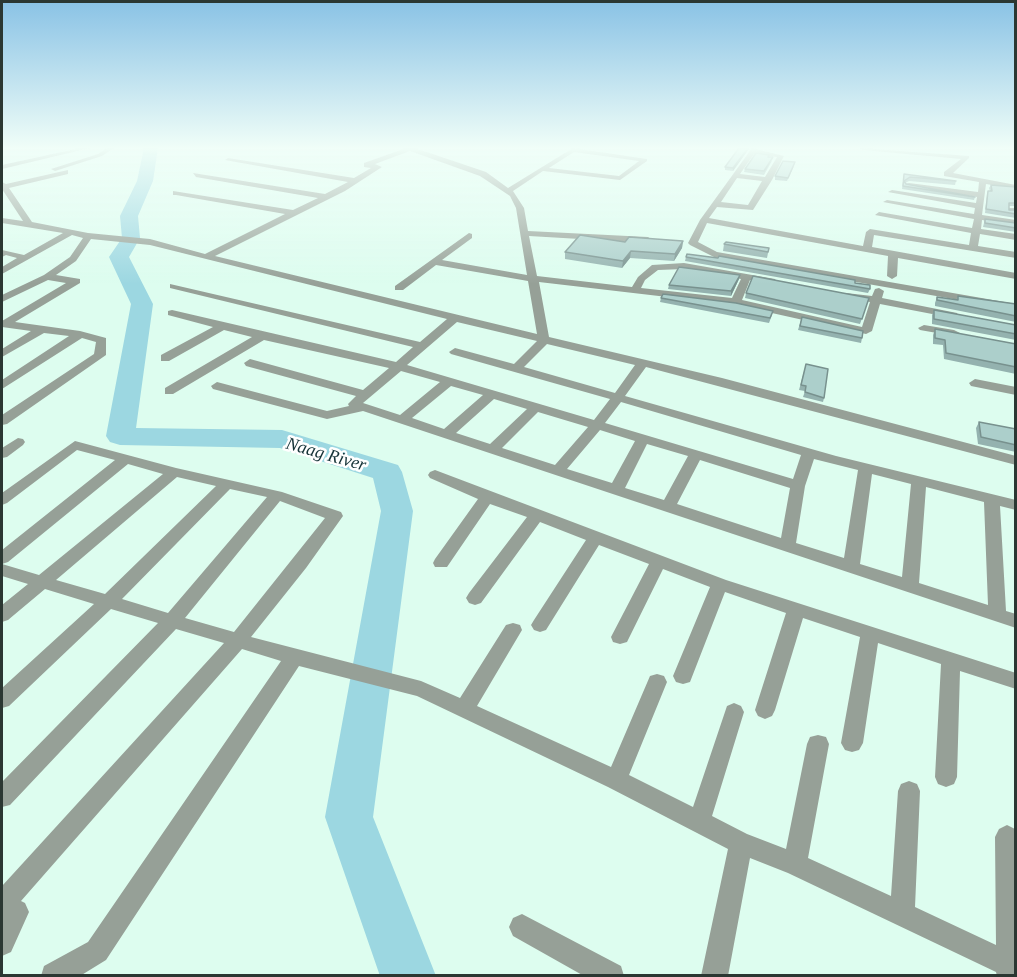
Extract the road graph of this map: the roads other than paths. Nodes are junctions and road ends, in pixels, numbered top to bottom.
1 (9, 194) edge
2 (179, 194) edge
3 (307, 194) edge
4 (332, 194) edge
5 (510, 194) edge
6 (723, 194) edge
7 (759, 194) edge
8 (902, 194) edge
9 (971, 194) edge
10 (981, 195) joint
11 (326, 197) junction
12 (12, 199) junction
13 (2, 202) edge
14 (887, 202) dead end
15 (716, 204) junction
16 (979, 206) junction
17 (293, 213) junction
18 (879, 215) dead end
19 (980, 217) junction
20 (704, 220) junction
21 (4, 222) edge
22 (1016, 223) edge
23 (29, 224) junction
24 (976, 231) junction
25 (70, 233) junction
26 (525, 233) junction
27 (88, 236) junction
28 (469, 236) dead end
29 (1016, 237) edge
30 (660, 241) edge
31 (682, 242) edge
32 (693, 243) junction
33 (973, 248) junction
34 (867, 251) junction
35 (2, 254) edge
36 (893, 255) junction
37 (1016, 255) edge
38 (206, 257) junction
39 (26, 258) junction
40 (435, 262) junction
41 (2, 271) edge
42 (892, 276) dead end
43 (1016, 276) edge
44 (47, 277) junction
45 (747, 277) junction
46 (534, 279) junction
47 (780, 283) edge
48 (881, 283) junction
49 (174, 286) dead end
50 (399, 288) dead end
51 (635, 291) junction
52 (931, 292) junction
53 (835, 293) edge
54 (2, 299) edge
55 (876, 300) junction
56 (736, 302) junction
57 (1016, 307) edge
58 (927, 310) junction
59 (172, 313) dead end
60 (960, 316) edge
61 (455, 318) junction
62 (2, 324) edge
63 (223, 326) junction
64 (924, 328) junction
65 (42, 329) junction
66 (80, 334) junction
67 (262, 336) junction
68 (970, 336) edge
69 (544, 340) junction
70 (921, 344) dead end
71 (422, 346) junction
72 (455, 352) dead end
73 (2, 354) edge
74 (165, 358) dead end
75 (250, 363) dead end
76 (644, 363) junction
77 (398, 366) junction
78 (516, 368) junction
79 (450, 380) junction
80 (975, 383) dead end
81 (2, 384) edge
82 (217, 386) dead end
83 (169, 391) dead end
84 (1016, 391) edge
85 (493, 393) junction
86 (615, 398) junction
87 (365, 401) junction
88 (537, 406) junction
89 (402, 420) junction
90 (2, 421) edge
91 (598, 424) junction
92 (445, 435) junction
93 (2, 439) edge
94 (644, 439) junction
95 (493, 449) junction
96 (809, 452) junction
97 (2, 454) edge
98 (696, 454) junction
99 (127, 458) junction
100 (1016, 461) edge
101 (866, 467) junction
102 (174, 472) junction
103 (557, 472) junction
104 (435, 475) dead end
105 (919, 481) junction
106 (228, 483) junction
107 (798, 486) junction
108 (616, 491) junction
109 (277, 495) junction
110 (487, 497) junction
111 (992, 499) junction
112 (2, 500) edge
113 (1016, 505) edge
114 (667, 508) junction
115 (536, 516) junction
116 (595, 538) junction
117 (787, 547) junction
118 (2, 558) edge
119 (659, 561) junction
120 (441, 563) dead end
121 (851, 568) junction
122 (2, 570) edge
123 (40, 581) junction
124 (720, 584) junction
125 (910, 588) junction
126 (475, 598) dead end
127 (108, 602) junction
128 (796, 610) junction
129 (2, 615) edge
130 (997, 615) junction
131 (172, 621) junction
132 (1016, 621) edge
133 (540, 625) dead end
134 (513, 630) dead end
135 (870, 634) junction
136 (620, 638) dead end
137 (238, 640) junction
138 (294, 657) junction
139 (951, 661) junction
140 (683, 676) dead end
141 (1016, 681) edge
142 (657, 682) dead end
143 (2, 700) edge
144 (464, 709) junction
145 (765, 710) dead end
146 (734, 712) dead end
147 (852, 743) dead end
148 (818, 744) dead end
149 (946, 777) dead end
150 (616, 780) junction
151 (909, 791) dead end
152 (2, 797) edge
153 (699, 822) junction
154 (1007, 837) dead end
155 (741, 843) junction
156 (795, 864) junction
157 (2, 904) edge
158 (902, 914) junction
159 (522, 927) dead end
160 (2, 943) edge
161 (1011, 970) edge
162 (54, 975) edge
163 (611, 975) edge
164 (714, 975) edge

1 - 12 street
2 - 17 street
3 - 11 street
4 - 11 street
5 - 26 street
6 - 15 street
7 - 15 street
8 - 16 street
9 - 10 street
10 - 16 street
11 - 17 street
12 - 13 street
12 - 23 street
14 - 19 street
15 - 20 street
16 - 19 street
17 - 38 street
18 - 24 street
19 - 22 street
19 - 24 street
20 - 32 street
20 - 34 street
21 - 23 street
23 - 25 street
24 - 29 street
24 - 33 street
25 - 27 street
25 - 39 street
26 - 30 street
26 - 46 street
27 - 38 street
27 - 44 street
28 - 40 street
31 - 32 street
32 - 48 street
33 - 34 street
33 - 37 street
34 - 36 street
35 - 39 street
36 - 42 street
36 - 43 street
38 - 61 street
39 - 41 street
40 - 46 street
40 - 50 street
44 - 54 street
44 - 62 street
45 - 47 street
45 - 51 street
45 - 56 street
46 - 51 street
46 - 69 street
48 - 52 street
48 - 55 street
49 - 71 street
51 - 56 street
52 - 57 street
52 - 58 street
53 - 55 street
55 - 56 street
55 - 58 street
58 - 60 street
58 - 64 street
59 - 63 street
61 - 69 street
61 - 71 street
62 - 65 street
63 - 67 street
63 - 74 street
64 - 68 street
64 - 70 street
65 - 66 street
65 - 73 street
66 - 81 street
66 - 90 street
67 - 77 street
67 - 83 street
69 - 76 street
69 - 78 street
71 - 77 street
72 - 78 street
75 - 87 street
76 - 86 street
76 - 100 street
77 - 79 street
77 - 87 street
78 - 86 street
79 - 85 street
79 - 89 street
80 - 84 street
82 - 87 street
85 - 88 street
85 - 92 street
86 - 91 street
86 - 96 street
87 - 89 street
88 - 91 street
88 - 95 street
89 - 92 street
91 - 94 street
91 - 103 street
92 - 95 street
93 - 97 street
94 - 98 street
94 - 108 street
95 - 103 street
96 - 101 street
96 - 107 street
98 - 107 street
98 - 114 street
99 - 102 street
99 - 112 street
99 - 118 street
101 - 105 street
101 - 121 street
102 - 106 street
102 - 123 street
103 - 108 street
104 - 110 street
105 - 111 street
105 - 125 street
106 - 109 street
106 - 127 street
107 - 117 street
108 - 114 street
109 - 131 street
109 - 137 street
110 - 115 street
110 - 120 street
111 - 113 street
111 - 130 street
114 - 117 street
115 - 116 street
115 - 126 street
116 - 119 street
116 - 133 street
117 - 121 street
119 - 124 street
119 - 136 street
121 - 125 street
122 - 123 street
123 - 127 street
123 - 129 street
124 - 128 street
124 - 140 street
125 - 130 street
127 - 131 street
127 - 143 street
128 - 135 street
128 - 145 street
130 - 132 street
131 - 137 street
131 - 152 street
134 - 144 street
135 - 139 street
135 - 147 street
137 - 138 street
137 - 157 street
138 - 144 street
138 - 162 street
139 - 141 street
139 - 149 street
142 - 150 street
144 - 150 street
146 - 153 street
148 - 156 street
150 - 153 street
151 - 158 street
153 - 155 street
154 - 161 street
155 - 156 street
155 - 164 street
156 - 158 street
157 - 160 street
158 - 161 street
159 - 163 street

